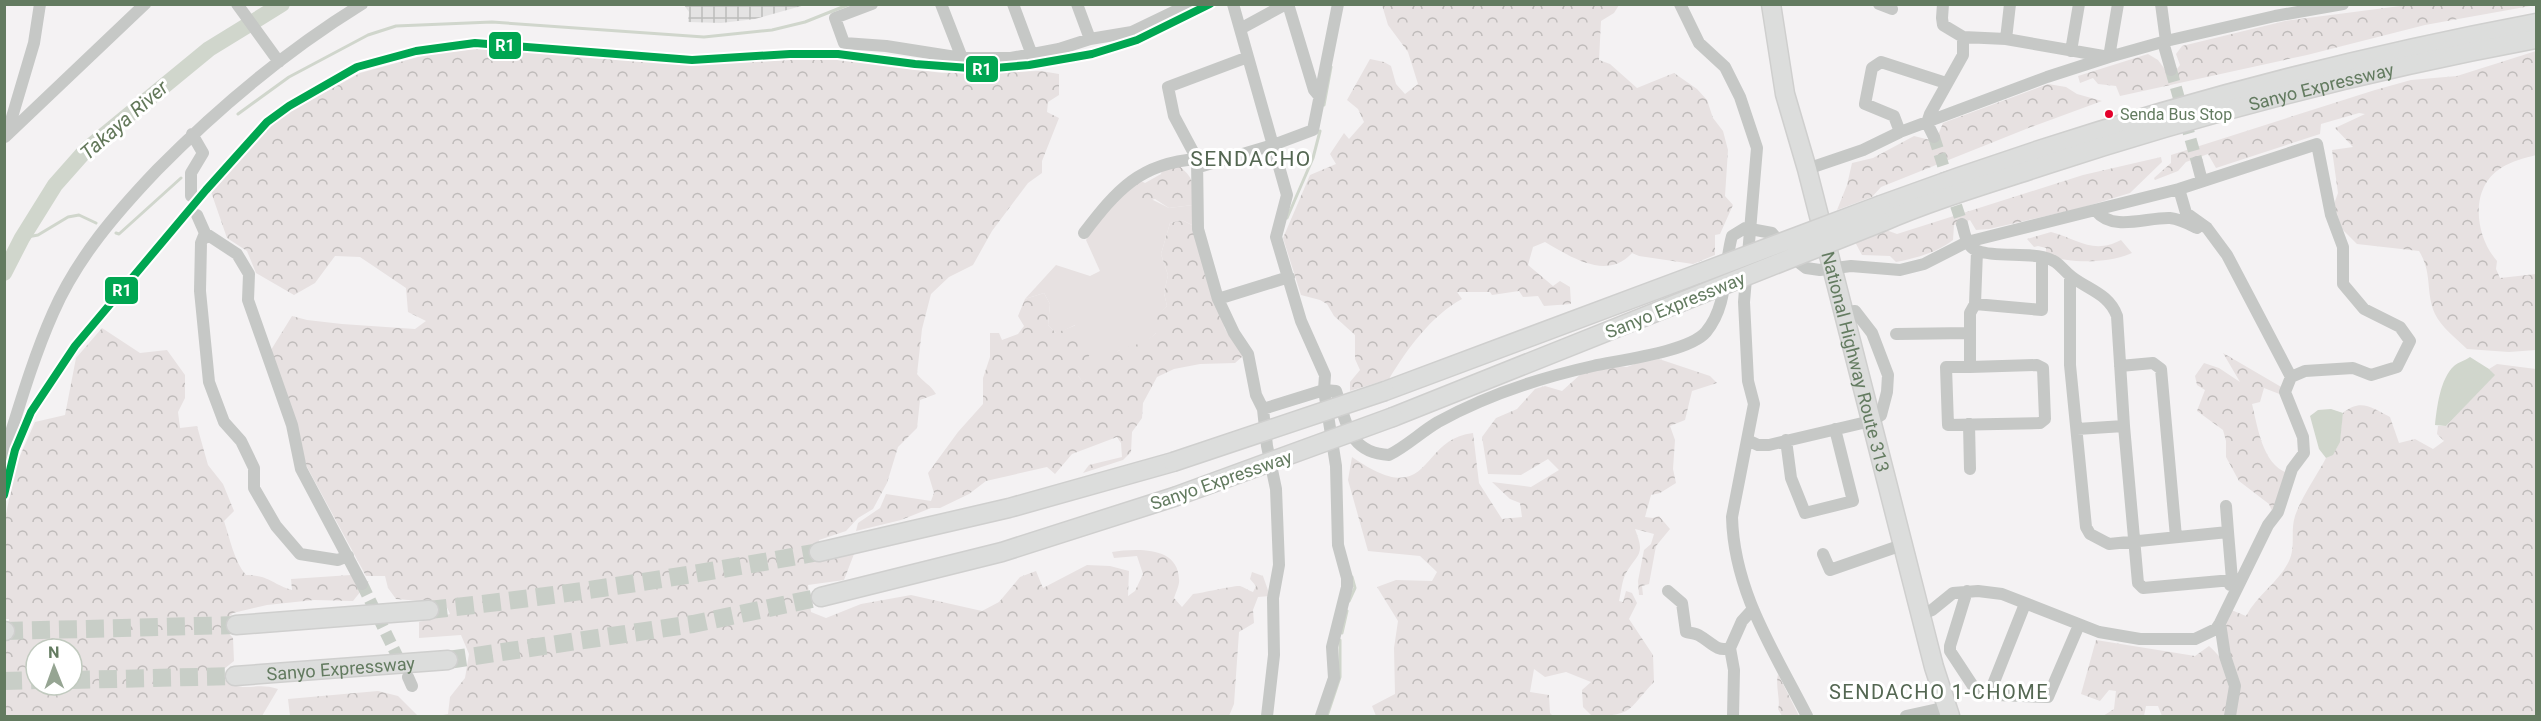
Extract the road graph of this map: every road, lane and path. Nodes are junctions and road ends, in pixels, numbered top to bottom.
1 (40, 4) edge
2 (145, 4) edge
3 (237, 4) edge
4 (362, 4) edge
5 (872, 4) edge
6 (941, 4) edge
7 (1013, 4) edge
8 (1077, 4) edge
9 (1190, 4) edge
10 (1233, 4) edge
11 (1287, 4) edge
12 (1338, 4) edge
13 (1680, 4) edge
14 (1771, 4) edge
15 (1878, 4) edge
16 (1943, 4) edge
17 (2010, 4) edge
18 (2079, 4) edge
19 (2118, 4) edge
20 (2161, 4) edge
21 (2343, 4) edge
22 (1892, 9) dead end
23 (2275, 10) edge
24 (2536, 23) edge
25 (1240, 29) junction
26 (1963, 37) junction
27 (1090, 39) junction
28 (2006, 39) junction
29 (2536, 39) edge
30 (2165, 41) junction
31 (2071, 51) junction
32 (1032, 55) junction
33 (1248, 57) junction
34 (2109, 57) junction
35 (962, 58) junction
36 (279, 62) junction
37 (2171, 70) tunnel mouth
38 (1946, 83) junction
39 (1319, 96) junction
40 (1928, 123) junction
41 (1900, 132) junction
42 (192, 134) junction
43 (1934, 137) tunnel mouth
44 (5, 138) edge
45 (1273, 145) junction
46 (2197, 162) tunnel mouth
47 (1198, 163) junction
48 (1807, 169) junction
49 (2202, 181) junction
50 (2179, 189) junction
51 (191, 196) dead end
52 (2096, 211) junction
53 (1882, 214) junction
54 (197, 215) dead end
55 (1962, 224) tunnel mouth
56 (1751, 227) junction
57 (205, 233) junction
58 (1084, 233) dead end
59 (2213, 237) junction
60 (1967, 242) junction
61 (1977, 251) junction
62 (2042, 257) junction
63 (1833, 268) junction
64 (2070, 276) junction
65 (1289, 277) junction
66 (1218, 299) junction
67 (1975, 304) junction
68 (1845, 313) junction
69 (1969, 333) junction
70 (1896, 334) dead end
71 (2120, 366) junction
72 (1970, 367) junction
73 (2291, 377) junction
74 (1324, 390) junction
75 (1263, 409) junction
76 (1871, 421) junction
77 (1969, 424) junction
78 (2124, 426) junction
79 (1835, 429) junction
80 (2077, 429) junction
81 (1747, 440) junction
82 (1786, 441) junction
83 (4, 455) edge
84 (1970, 469) dead end
85 (2226, 506) dead end
86 (2228, 532) junction
87 (2176, 537) junction
88 (2134, 542) junction
89 (1902, 545) junction
90 (819, 552) tunnel mouth
91 (1823, 554) dead end
92 (348, 556) junction
93 (2232, 580) junction
94 (362, 584) tunnel mouth
95 (1668, 591) dead end
96 (1968, 591) junction
97 (821, 597) tunnel mouth
98 (2025, 604) junction
99 (2228, 606) junction
100 (429, 610) tunnel mouth
101 (1752, 610) junction
102 (1921, 614) junction
103 (2220, 623) junction
104 (236, 625) tunnel mouth
105 (2079, 625) junction
106 (1730, 648) junction
107 (448, 660) tunnel mouth
108 (235, 676) tunnel mouth
109 (1990, 692) junction
110 (1948, 712) edge
111 (1267, 717) edge
112 (1321, 717) edge
113 (1732, 717) edge
114 (1807, 717) edge
115 (1906, 717) edge
116 (2230, 717) edge

1 - 44 street
2 - 44 street
3 - 36 street
4 - 36 street
5 - 35 street
6 - 35 street
7 - 32 street
8 - 27 street
9 - 27 street
10 - 25 street
11 - 25 street
11 - 39 street
12 - 39 street
13 - 56 street
14 - 48 highway, National Highway Route 313
15 - 22 street
16 - 26 street
17 - 28 street
18 - 31 street
19 - 34 street
20 - 30 street
21 - 23 street
23 - 30 street
24 - 53 highway, Sanyo Expressway
25 - 33 street
26 - 28 street
26 - 38 street
27 - 32 street
28 - 31 street
29 - 53 highway, Sanyo Expressway
30 - 34 street
30 - 37 street
31 - 34 street
32 - 35 street
33 - 45 street
33 - 47 street
34 - 40 street
36 - 42 street
38 - 40 street
38 - 41 street
39 - 45 street
40 - 41 street
40 - 43 street
41 - 48 street
42 - 51 street
42 - 83 street
45 - 47 street
45 - 65 street
46 - 49 street
47 - 58 street
47 - 66 street
48 - 63 highway, National Highway Route 313
49 - 50 street
49 - 73 street
50 - 52 street
50 - 59 street
52 - 59 street
52 - 60 street
53 - 90 highway, Sanyo Expressway, bridge
53 - 97 highway, Sanyo Expressway, bridge
54 - 57 street
55 - 60 street
56 - 63 street
56 - 74 street
56 - 81 street
57 - 92 street
57 - 92 street
59 - 73 street
60 - 61 street
60 - 63 street
61 - 62 street
61 - 67 street
62 - 64 street
62 - 67 street
63 - 68 highway, National Highway Route 313
64 - 71 street
64 - 80 street
65 - 66 street
65 - 74 street
66 - 75 street
67 - 69 street
68 - 76 highway, National Highway Route 313
68 - 76 street
69 - 70 street
69 - 72 street
71 - 78 street
71 - 87 street
72 - 77 street
72 - 77 street
73 - 99 street
74 - 75 street
74 - 112 street
75 - 111 street
76 - 79 street
76 - 89 highway, National Highway Route 313
77 - 84 street
78 - 80 street
78 - 88 street
79 - 82 street
79 - 82 street
80 - 88 street
81 - 82 street
81 - 101 street
85 - 86 street
86 - 87 street
86 - 93 street
87 - 88 street
88 - 93 street
89 - 91 street
89 - 102 highway, National Highway Route 313
92 - 94 street
93 - 99 street
95 - 106 street
96 - 98 street
96 - 102 street
96 - 109 street
98 - 105 street
98 - 109 street
99 - 103 street
100 - 104 highway
101 - 106 street
101 - 114 street
102 - 110 highway, National Highway Route 313
103 - 105 street
103 - 116 street
105 - 109 street
106 - 113 street
107 - 108 highway, Sanyo Expressway
110 - 115 street

